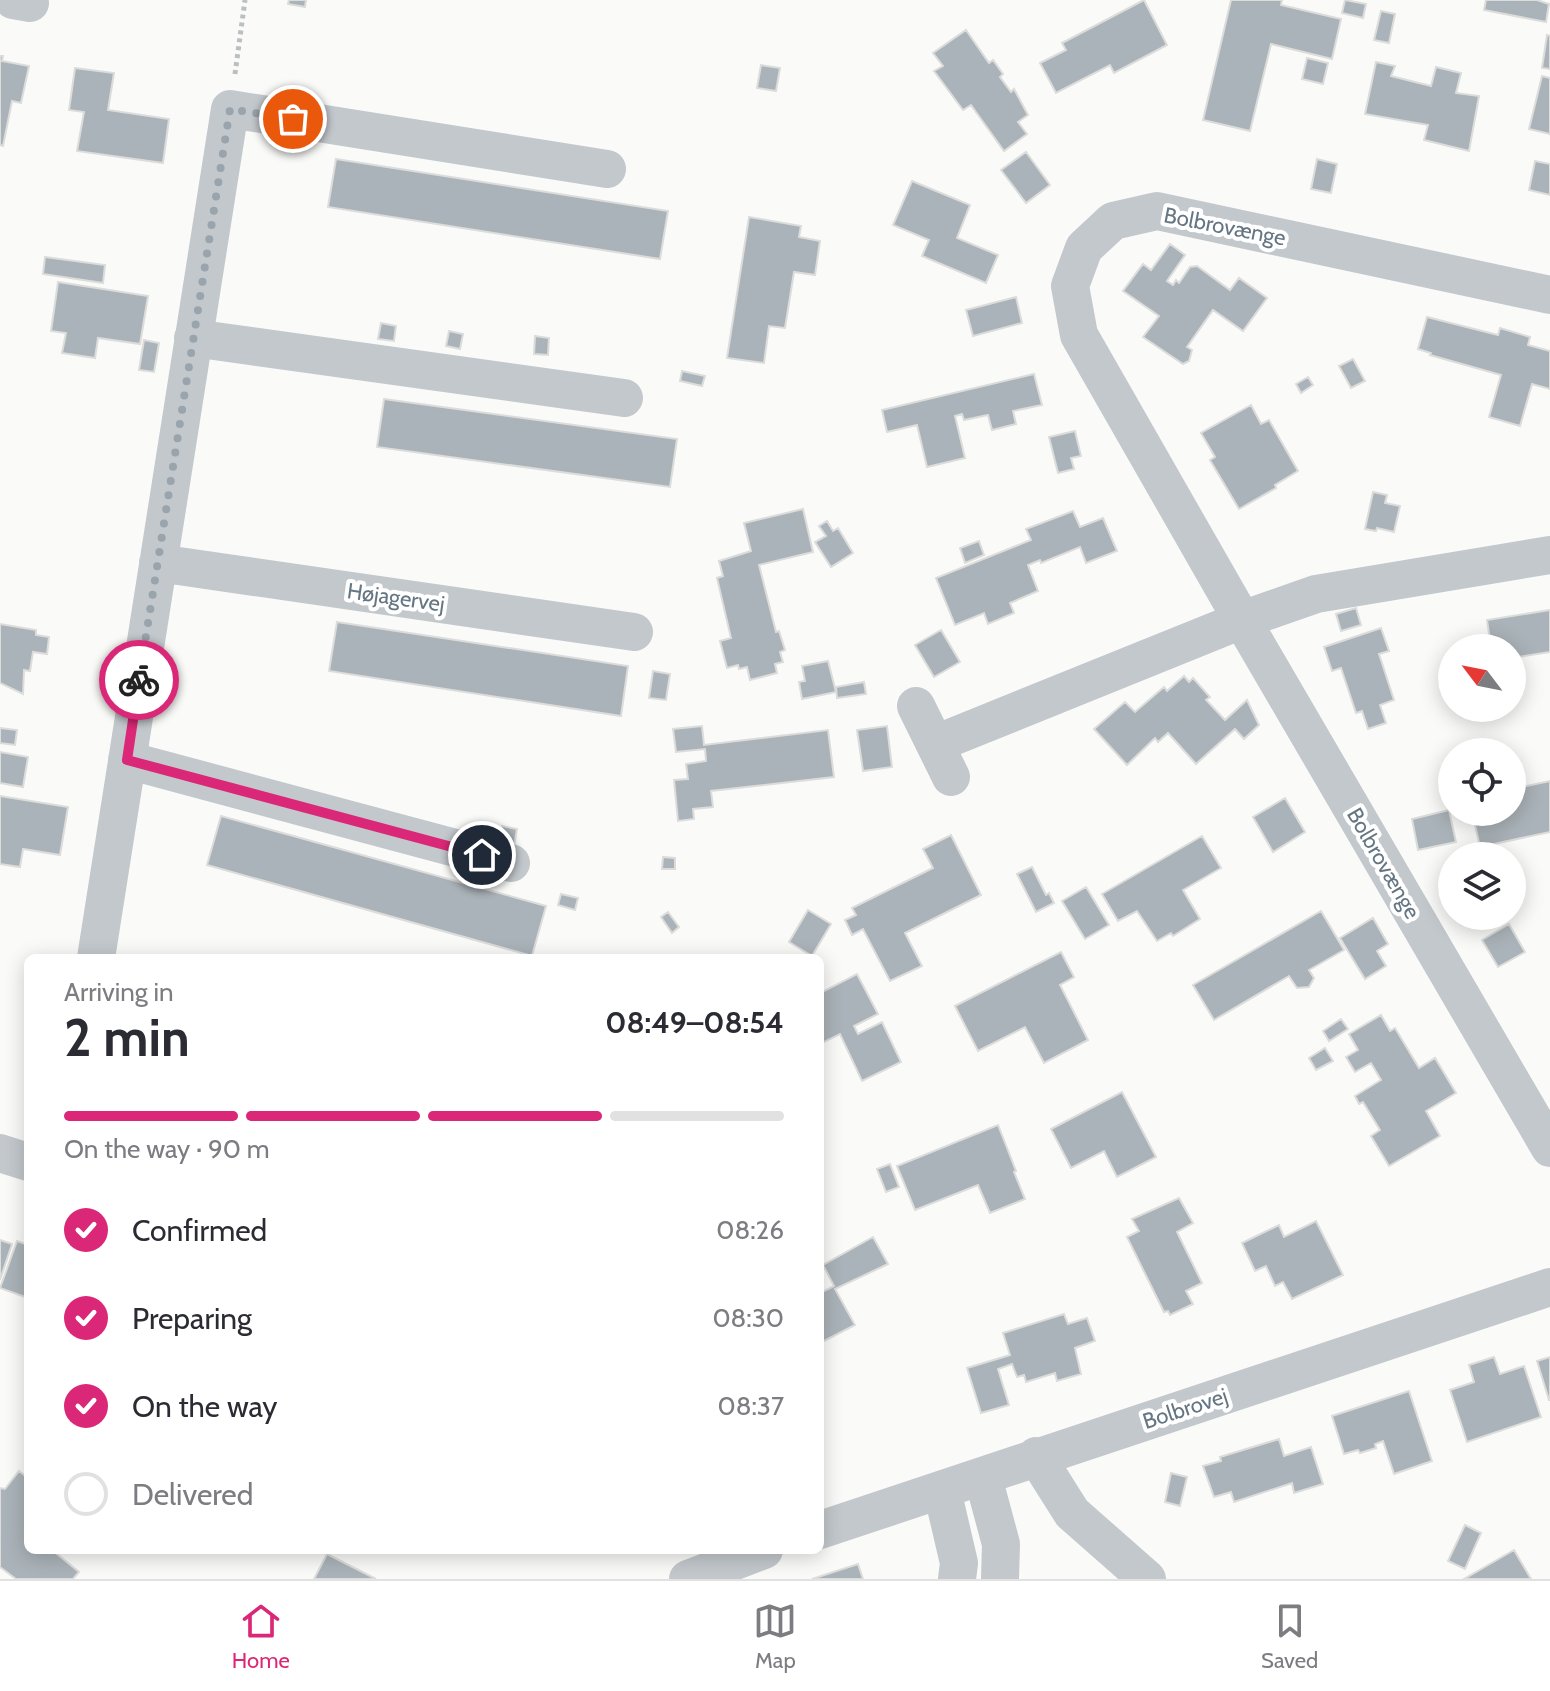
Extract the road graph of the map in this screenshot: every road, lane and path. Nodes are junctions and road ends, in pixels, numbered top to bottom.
1 (245, 0) edge
2 (230, 109) junction
3 (607, 169) dead end
4 (1550, 295) edge
5 (193, 338) junction
6 (624, 398) dead end
7 (1550, 555) edge
8 (158, 563) junction
9 (1242, 620) junction
10 (634, 632) dead end
11 (916, 706) dead end
12 (127, 760) junction
13 (511, 863) dead end
14 (97, 954) edge
15 (1550, 1148) edge
16 (0, 1153) edge
17 (24, 1161) edge
18 (1550, 1287) edge
19 (1036, 1456) junction
20 (983, 1477) junction
21 (942, 1490) junction
22 (824, 1529) edge
23 (754, 1554) edge
24 (688, 1579) edge
25 (957, 1579) edge
26 (1000, 1579) edge
27 (1147, 1579) edge

1 - 2 path
2 - 3 street
2 - 5 street
4 - 9 street, Bolbrovænge
5 - 6 street
5 - 8 street
7 - 9 street
8 - 10 street, Højagervej
8 - 12 street
9 - 11 street
9 - 15 street, Bolbrovænge
12 - 13 street
12 - 14 street
16 - 17 street
18 - 19 street, Bolbrovej
19 - 20 street, Bolbrovej
19 - 27 street
20 - 21 street, Bolbrovej
20 - 26 street
21 - 22 street, Bolbrovej
21 - 25 street
23 - 24 street

